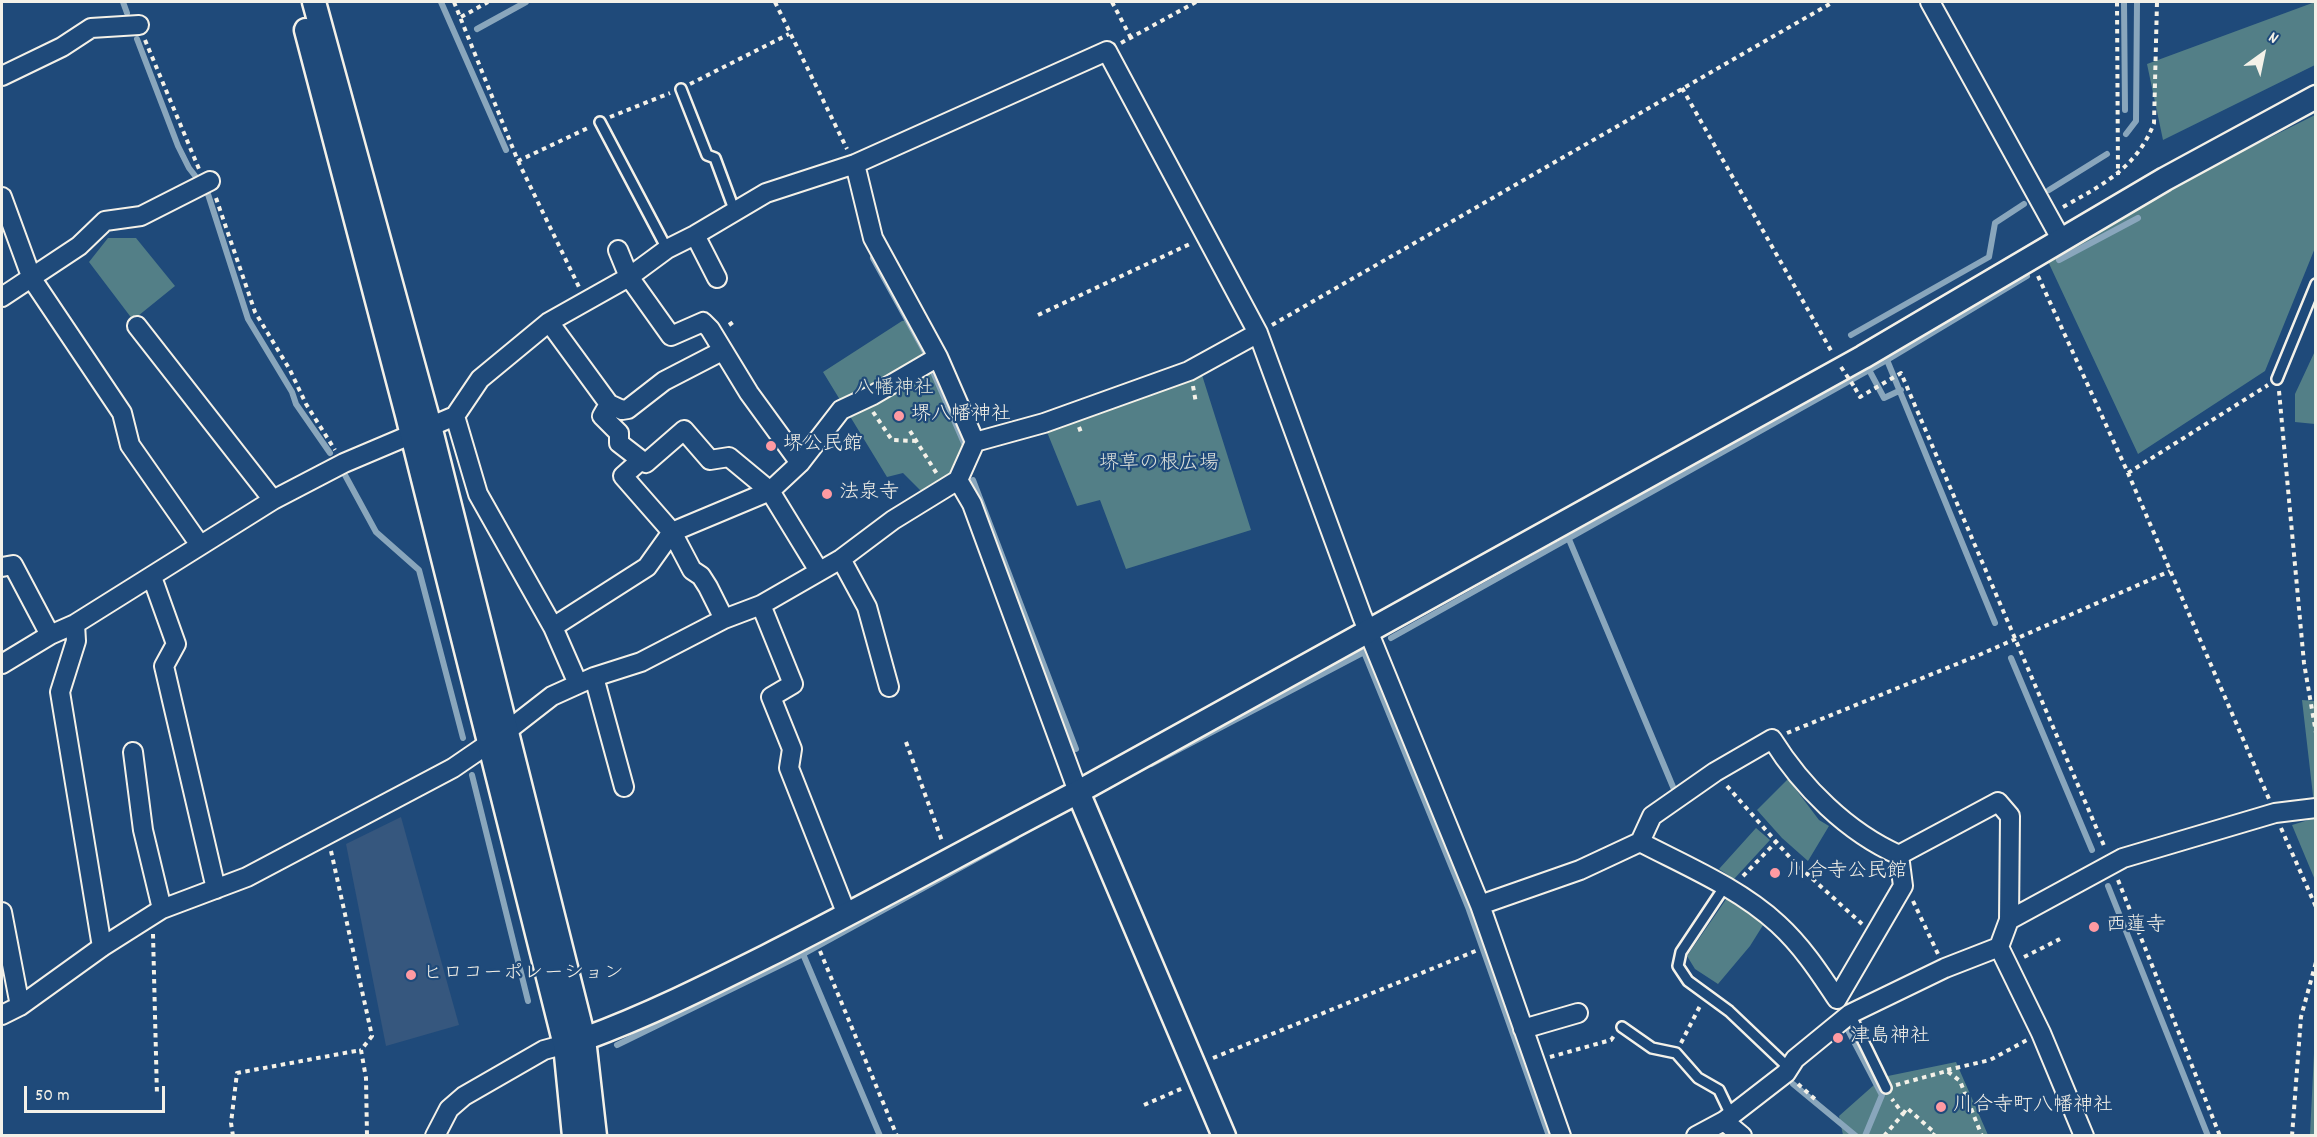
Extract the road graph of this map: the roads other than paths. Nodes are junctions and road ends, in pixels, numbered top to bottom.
1 (299, 2) edge
2 (314, 2) edge
3 (1930, 2) edge
4 (139, 25) road end
5 (2, 76) edge
6 (681, 89) road end
7 (2316, 97) edge
8 (600, 122) road end
9 (855, 164) junction
10 (210, 181) road end
11 (2, 197) edge
12 (735, 212) junction
13 (7, 231) edge
14 (695, 235) junction
15 (2061, 239) junction
16 (667, 249) junction
17 (618, 250) dead end
18 (629, 277) junction
19 (717, 278) dead end
20 (32, 279) junction
21 (2316, 284) edge
22 (2, 297) edge
23 (549, 322) junction
24 (136, 326) dead end
25 (1258, 333) junction
26 (722, 351) junction
27 (938, 357) junction
28 (2277, 379) road end
29 (609, 404) junction
30 (456, 416) junction
31 (420, 429) junction
32 (975, 442) junction
33 (641, 460) junction
34 (800, 463) junction
35 (952, 483) junction
36 (770, 491) junction
37 (273, 500) junction
38 (672, 532) junction
39 (200, 545) junction
40 (841, 558) junction
41 (2, 567) edge
42 (819, 572) junction
43 (152, 577) junction
44 (761, 605) junction
45 (724, 619) junction
46 (75, 624) junction
47 (553, 627) junction
48 (1368, 630) junction
49 (50, 635) junction
50 (2, 664) edge
51 (586, 681) junction
52 (889, 687) dead end
53 (507, 731) junction
54 (488, 744) junction
55 (132, 752) dead end
56 (624, 787) dead end
57 (1078, 792) junction
58 (2316, 808) edge
59 (1640, 842) junction
60 (1899, 855) junction
61 (1728, 888) junction
62 (216, 889) junction
63 (1480, 905) junction
64 (2, 912) edge
65 (157, 912) junction
66 (847, 915) junction
67 (2009, 920) junction
68 (102, 946) junction
69 (2003, 956) junction
70 (1837, 999) junction
71 (20, 1006) junction
72 (1578, 1013) dead end
73 (1850, 1014) junction
74 (2, 1016) edge
75 (1622, 1027) dead end
76 (1523, 1029) junction
77 (575, 1042) junction
78 (1788, 1071) junction
79 (1886, 1088) road end
80 (1728, 1118) junction
81 (435, 1136) edge
82 (574, 1136) edge
83 (595, 1136) edge
84 (1224, 1136) edge
85 (1561, 1136) edge
86 (1696, 1136) edge
87 (1742, 1136) edge
88 (2084, 1136) edge

1 - 31 street
2 - 31 street
3 - 15 street
4 - 5 street
6 - 12 lane
7 - 15 street
8 - 16 lane
9 - 12 street
9 - 25 street
9 - 27 street
10 - 20 street
11 - 13 street
12 - 14 street
13 - 20 street
14 - 16 street
14 - 19 street
15 - 48 street
16 - 18 street
17 - 18 street
18 - 23 street
18 - 26 street
20 - 22 street
20 - 39 street
21 - 28 lane
23 - 29 street
23 - 30 street
24 - 37 street
25 - 32 street
25 - 48 street
26 - 29 street
26 - 34 street
27 - 32 street
27 - 34 street
29 - 33 street
30 - 31 street
30 - 47 street
31 - 37 street
31 - 53 street
31 - 54 street
32 - 35 street
33 - 36 street
33 - 38 street
34 - 36 street
35 - 40 street
35 - 57 street
36 - 38 street
36 - 42 street
37 - 39 street
38 - 45 street
38 - 47 street
39 - 43 street
40 - 42 street
40 - 52 street
41 - 49 street
42 - 44 street
43 - 46 street
43 - 62 street
44 - 45 street
44 - 66 street
45 - 51 street
46 - 49 street
46 - 68 street
47 - 51 street
48 - 57 street
48 - 63 street
49 - 50 street
51 - 53 street
51 - 56 street
53 - 54 street
53 - 77 street
54 - 62 street
54 - 77 street
55 - 65 street
57 - 66 street
57 - 84 street
58 - 67 street
59 - 60 street
59 - 61 street
59 - 63 street
60 - 67 street
60 - 70 street
61 - 70 street
61 - 78 lane
62 - 65 street
63 - 76 street
64 - 71 street
65 - 68 street
66 - 77 street
67 - 69 street
68 - 71 street
69 - 73 street
69 - 88 street
70 - 73 street
71 - 74 street
72 - 76 street
73 - 78 street
73 - 79 lane
75 - 80 lane
76 - 85 street
77 - 81 street
77 - 82 street
77 - 83 street
78 - 80 street
80 - 86 street
80 - 87 street

